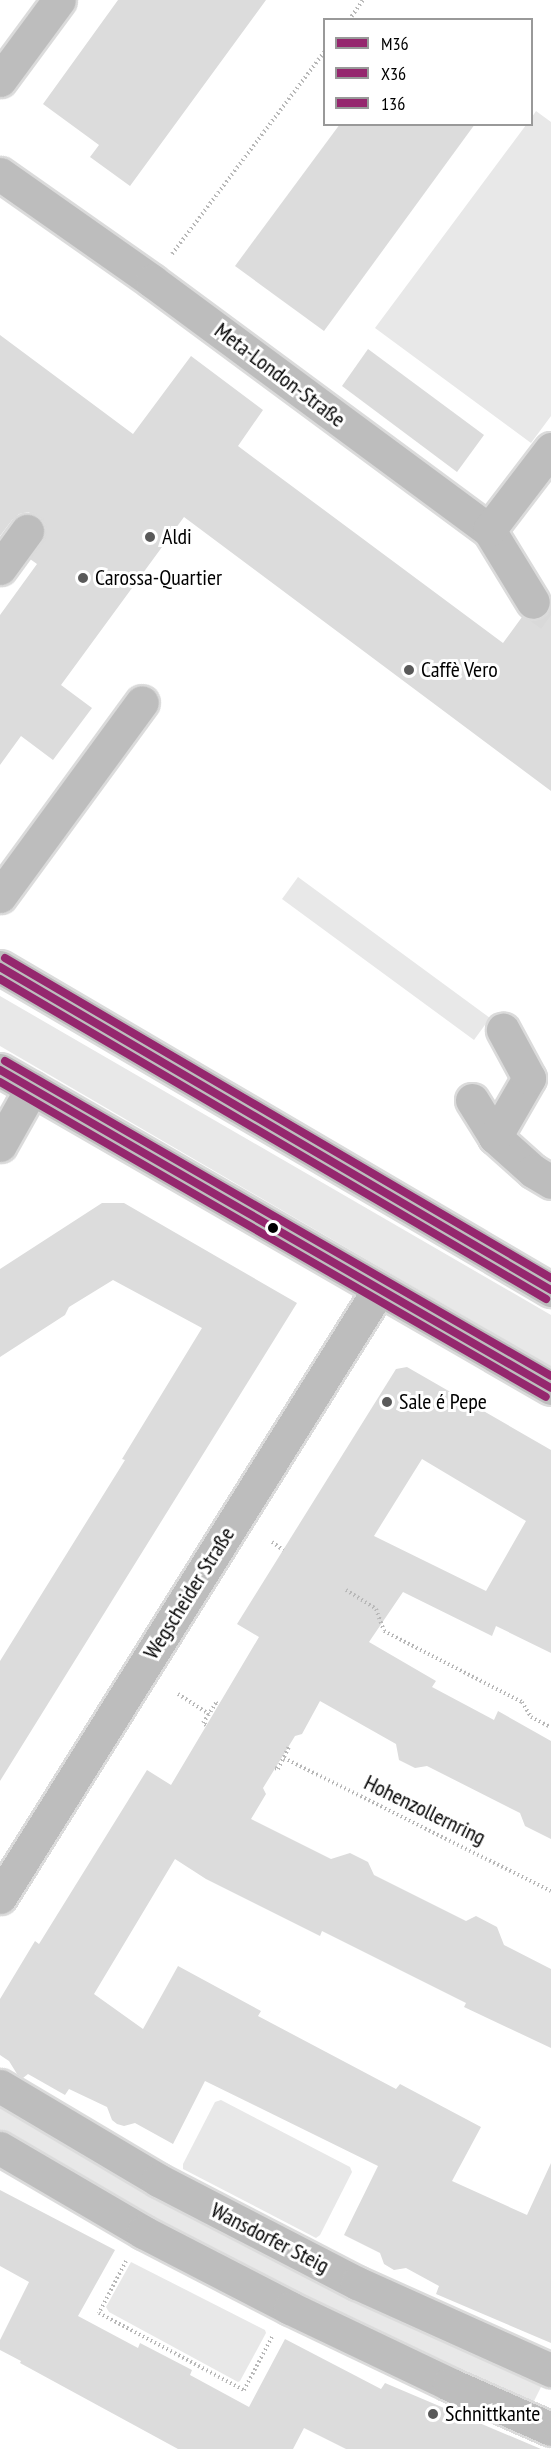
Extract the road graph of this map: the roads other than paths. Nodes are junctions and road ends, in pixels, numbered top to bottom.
1 (59, 0) edge
2 (0, 80) edge
3 (0, 174) edge
4 (551, 449) edge
5 (489, 530) junction
6 (27, 531) dead end
7 (0, 568) edge
8 (533, 602) tunnel mouth
9 (142, 702) dead end
10 (0, 896) edge
11 (0, 967) edge
12 (504, 1030) dead end
13 (0, 1070) edge
14 (32, 1088) junction
15 (472, 1100) dead end
16 (495, 1137) junction
17 (0, 1145) edge
18 (551, 1182) edge
19 (379, 1288) junction
20 (551, 1290) edge
21 (551, 1388) edge
22 (0, 1898) edge
23 (0, 2086) edge
24 (0, 2148) edge
25 (551, 2370) edge
26 (551, 2429) edge

1 - 2 street
3 - 5 street, Meta-London-Straße
4 - 5 street
5 - 8 street, Meta-London-Straße
6 - 7 street
9 - 10 street
11 - 20 street
12 - 16 street
13 - 14 street
14 - 17 street
14 - 19 street
15 - 16 street
16 - 18 street
19 - 21 street
19 - 22 street, Wegscheider Straße
23 - 25 street, Wansdorfer Steig
24 - 26 street

